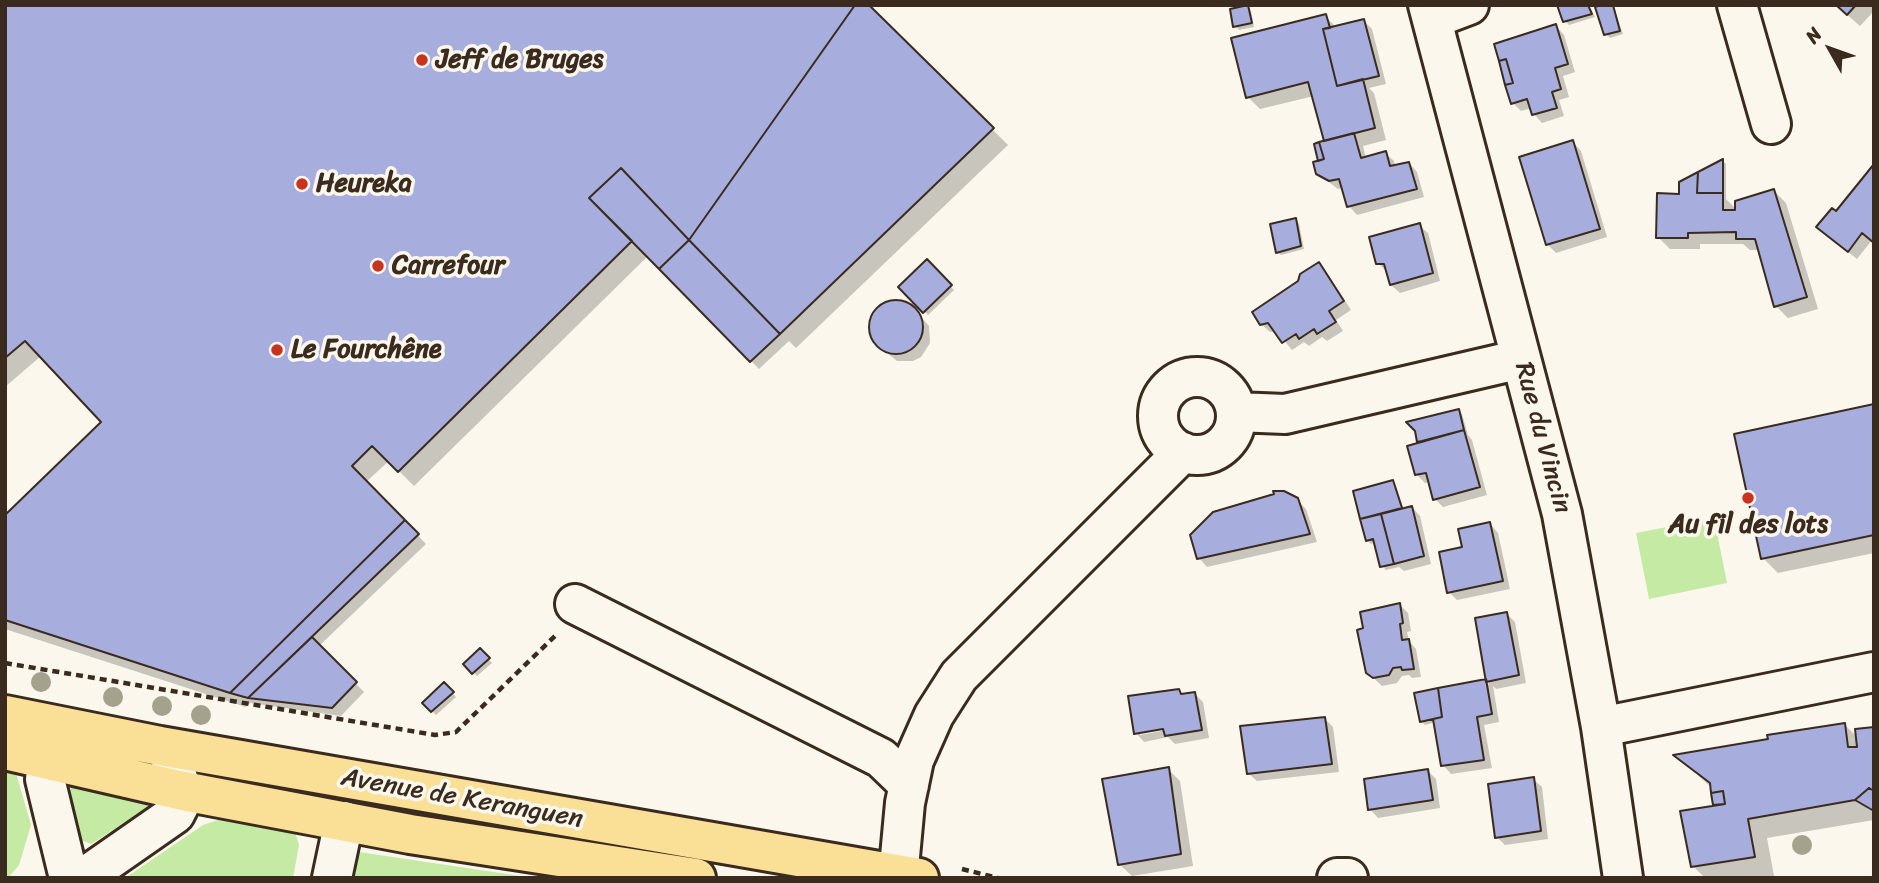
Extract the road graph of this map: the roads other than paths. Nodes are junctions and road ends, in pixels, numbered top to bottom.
1 (1469, 5) edge
2 (1737, 5) edge
3 (1430, 12) edge
4 (1771, 124) dead end
5 (1521, 359) junction
6 (1236, 412) junction
7 (1183, 452) junction
8 (579, 606) road end
9 (1874, 672) edge
10 (5, 715) edge
11 (1601, 727) junction
12 (115, 737) junction
13 (160, 746) junction
14 (5, 750) edge
15 (52, 761) junction
16 (909, 785) junction
17 (183, 791) junction
18 (344, 821) junction
19 (905, 876) edge
20 (69, 878) edge
21 (83, 878) edge
22 (332, 878) edge
23 (696, 878) edge
24 (1337, 878) edge
25 (1348, 878) edge
26 (1623, 878) edge

1 - 3 street
2 - 4 street
3 - 5 street, Rue du Vincin
5 - 6 street
5 - 11 street, Rue du Vincin
6 - 7 street
6 - 7 street
7 - 16 street
8 - 16 street
9 - 11 street
10 - 12 main road, Avenue de Keranguen
11 - 26 street, Rue du Vincin
12 - 13 main road, Avenue de Keranguen
12 - 15 street
13 - 17 street
13 - 19 main road, Avenue de Keranguen
14 - 15 main road, Avenue de Keranguen
15 - 17 main road, Avenue de Keranguen
15 - 20 street
16 - 19 street
17 - 18 main road, Avenue de Keranguen
17 - 21 street
18 - 22 street
18 - 23 main road, Avenue de Keranguen
24 - 25 street

